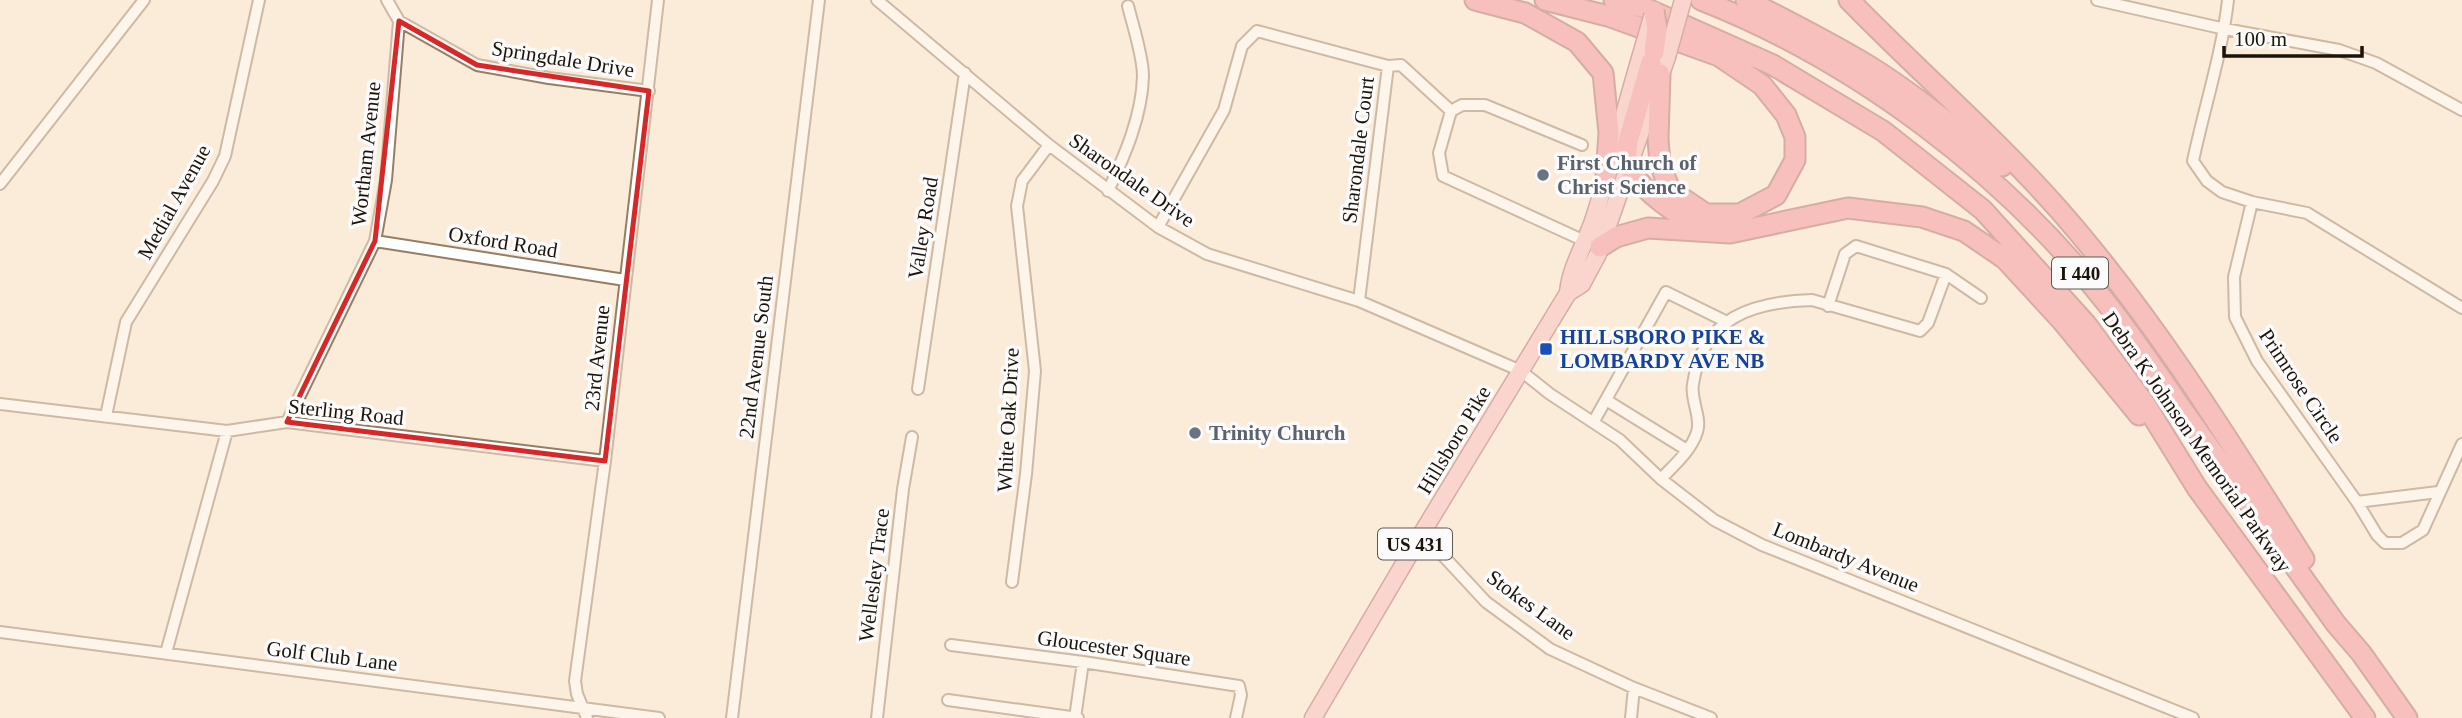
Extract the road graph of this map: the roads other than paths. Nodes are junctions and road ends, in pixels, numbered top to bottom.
1 (144, 0) edge
2 (259, 0) edge
3 (387, 0) edge
4 (659, 0) edge
5 (819, 0) edge
6 (877, 0) edge
7 (1475, 0) edge
8 (1545, 0) edge
9 (1614, 0) edge
10 (1683, 0) edge
11 (1701, 0) edge
12 (1746, 0) edge
13 (1849, 0) edge
14 (2097, 0) edge
15 (2228, 0) edge
16 (1128, 6) dead end
17 (1655, 6) edge
18 (399, 21) junction
19 (2225, 29) junction
20 (1656, 58) junction
21 (1388, 66) junction
22 (965, 73) junction
23 (649, 91) junction
24 (2460, 105) edge
25 (1451, 111) junction
26 (1049, 145) junction
27 (1583, 145) dead end
28 (1629, 168) junction
29 (1606, 176) junction
30 (0, 184) edge
31 (1108, 191) junction
32 (2252, 202) junction
33 (1158, 227) junction
34 (1713, 231) junction
35 (375, 242) junction
36 (1593, 244) junction
37 (1946, 274) junction
38 (625, 280) junction
39 (1981, 298) dead end
40 (1359, 301) junction
41 (2133, 303) junction
42 (1828, 306) junction
43 (2462, 308) edge
44 (1725, 321) junction
45 (1521, 371) junction
46 (918, 388) dead end
47 (1604, 403) junction
48 (0, 404) edge
49 (106, 416) junction
50 (1594, 421) junction
51 (287, 422) junction
52 (227, 431) junction
53 (912, 437) dead end
54 (2462, 443) edge
55 (1687, 450) junction
56 (605, 461) junction
57 (1661, 479) junction
58 (2197, 488) junction
59 (2438, 492) junction
60 (2357, 502) junction
61 (1422, 533) junction
62 (1012, 582) dead end
63 (0, 632) edge
64 (951, 645) dead end
65 (166, 653) junction
66 (2361, 653) junction
67 (1083, 662) junction
68 (1634, 688) junction
69 (948, 700) dead end
70 (585, 713) edge
71 (659, 718) edge
72 (732, 718) edge
73 (877, 718) edge
74 (1077, 718) edge
75 (1236, 718) edge
76 (1313, 718) edge
77 (1631, 718) edge
78 (1711, 718) edge
79 (2193, 718) edge
80 (2365, 718) edge
81 (2407, 718) edge

1 - 30 street
2 - 49 street, Medial Avenue
3 - 18 street
4 - 23 street, 23rd Avenue
5 - 72 street, 22nd Avenue South
6 - 22 street, Sharondale Drive
7 - 29 highway
8 - 20 highway
9 - 58 highway, Debra K Johnson Memorial Parkway / I 440
10 - 20 main road, Hillsboro Pike / US 431, bridge
11 - 66 highway, Debra K Johnson Memorial Parkway / I 440
12 - 41 highway
13 - 41 highway
14 - 19 street
15 - 19 street
16 - 31 street
17 - 20 highway, bridge
18 - 23 street, Springdale Drive
18 - 35 street, Wortham Avenue
19 - 24 street
19 - 32 street
20 - 28 highway
20 - 29 main road, Hillsboro Pike / US 431
21 - 25 street
21 - 33 street, Sharondale Court
21 - 40 street, Sharondale Court
22 - 26 street, Sharondale Drive
22 - 46 street, Valley Road
23 - 38 street, 23rd Avenue
25 - 27 street
25 - 36 street
26 - 31 street, Sharondale Drive
26 - 62 street, White Oak Drive
28 - 34 highway
28 - 36 main road, Hillsboro Pike / US 431
29 - 36 main road, Hillsboro Pike / US 431
31 - 33 street, Sharondale Drive
32 - 43 street
32 - 60 street, Primrose Circle
33 - 40 street, Sharondale Drive
34 - 36 highway
34 - 58 highway
35 - 38 street, Oxford Road
35 - 51 street, Wortham Avenue
36 - 45 main road, Hillsboro Pike / US 431
37 - 39 street
37 - 42 street
37 - 42 street
38 - 56 street, 23rd Avenue
40 - 45 street, Sharondale Drive
41 - 66 highway
42 - 44 street
44 - 47 street
44 - 55 street
45 - 50 street, Lombardy Avenue
45 - 61 main road, Hillsboro Pike / US 431
47 - 50 street
47 - 55 street
48 - 49 street, Sterling Road
49 - 52 street, Sterling Road
50 - 57 street, Lombardy Avenue
51 - 52 street, Sterling Road
51 - 56 street, Sterling Road
52 - 65 street
53 - 73 street, Wellesley Trace
54 - 59 street, Primrose Circle
55 - 57 street
56 - 70 street, 23rd Avenue
57 - 79 street, Lombardy Avenue
58 - 80 highway, Debra K Johnson Memorial Parkway / I 440
59 - 60 street
59 - 60 street, Primrose Circle
61 - 68 street, Stokes Lane
61 - 76 main road, Hillsboro Pike / US 431
63 - 65 street, Golf Club Lane
64 - 67 street, Gloucester Square
65 - 70 street, Golf Club Lane
66 - 81 highway, Debra K Johnson Memorial Parkway / I 440
67 - 74 street
67 - 75 street, Gloucester Square
68 - 77 street
68 - 78 street, Stokes Lane
69 - 74 street
70 - 71 street, Golf Club Lane

